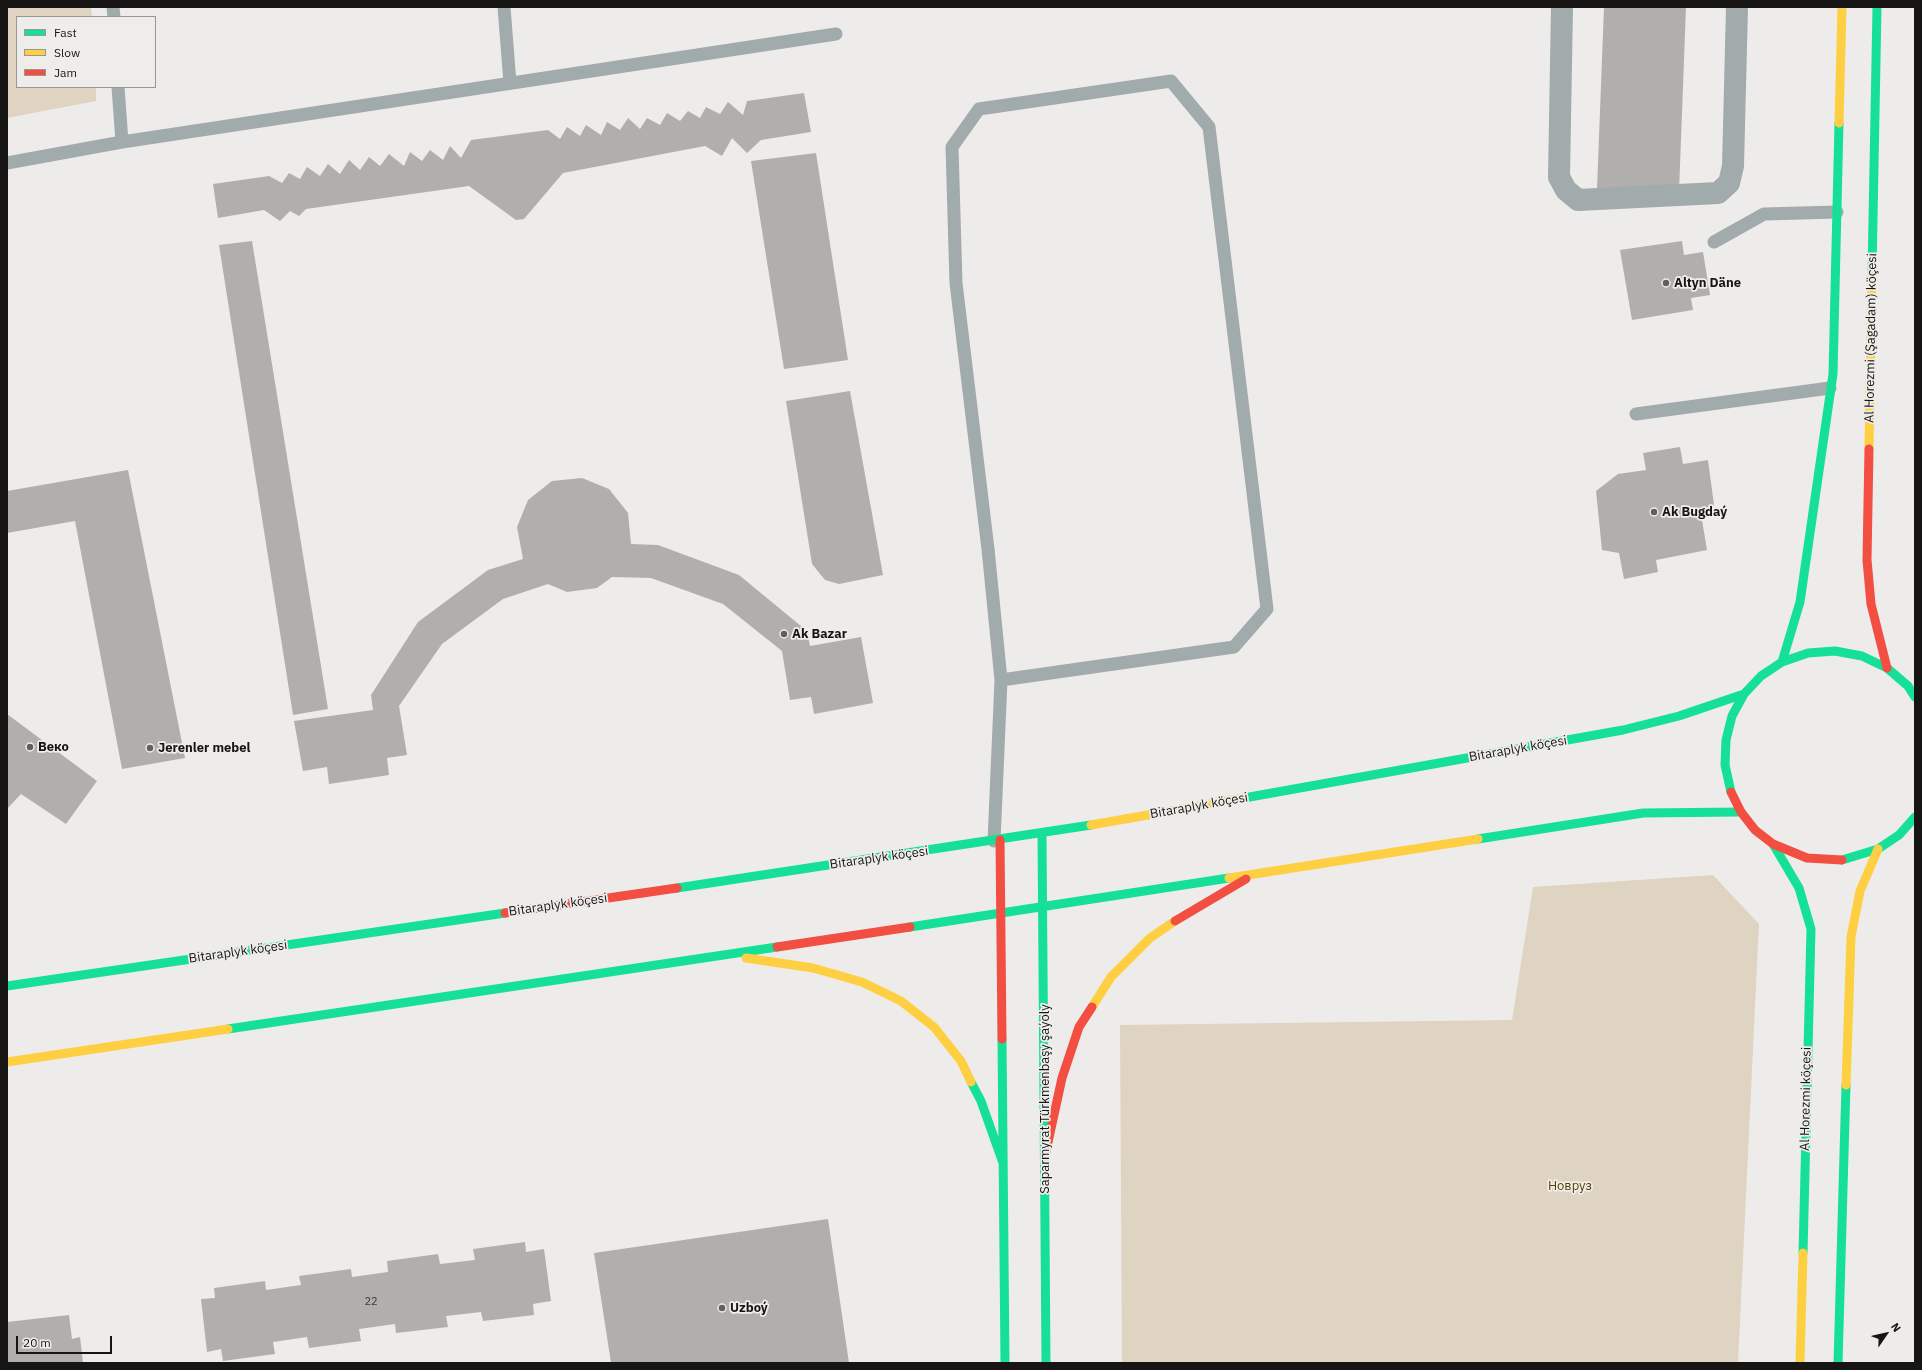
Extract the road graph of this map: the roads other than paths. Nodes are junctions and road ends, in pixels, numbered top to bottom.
1 (504, 7) edge
2 (1562, 7) edge
3 (1737, 7) edge
4 (1842, 7) edge
5 (1877, 7) edge
6 (836, 34) dead end
7 (510, 83) junction
8 (118, 88) edge
9 (122, 142) junction
10 (7, 164) edge
11 (1837, 212) junction
12 (1714, 242) dead end
13 (1830, 388) junction
14 (1636, 414) dead end
15 (1782, 662) junction
16 (1887, 668) junction
17 (1001, 680) junction
18 (1744, 694) junction
19 (1915, 697) edge
20 (1741, 812) junction
21 (1915, 817) edge
22 (1042, 834) junction
23 (996, 840) junction
24 (1773, 844) junction
25 (1878, 849) junction
26 (1257, 873) junction
27 (1044, 907) junction
28 (1000, 913) junction
29 (721, 955) junction
30 (7, 986) edge
31 (7, 1062) edge
32 (1045, 1156) junction
33 (1003, 1163) junction
34 (1005, 1363) edge
35 (1046, 1363) edge
36 (1800, 1363) edge
37 (1838, 1363) edge

1 - 7 lane
2 - 3 street
4 - 11 main road
5 - 16 main road, Al Horezmi (Şagadam) köçesi
6 - 7 lane
7 - 9 lane
8 - 9 lane
9 - 10 lane
11 - 12 lane
11 - 13 main road
13 - 14 lane
13 - 15 main road
15 - 16 main road
15 - 18 main road
16 - 19 main road
17 - 17 lane
17 - 23 lane
18 - 20 main road
18 - 22 main road, Bitaraplyk köçesi
20 - 24 main road
20 - 26 main road
21 - 25 main road
22 - 23 main road, Bitaraplyk köçesi
22 - 27 main road, Saparmyrat Türkmenbaşy şaýoly
23 - 28 main road
23 - 30 main road, Bitaraplyk köçesi
24 - 25 main road
24 - 36 main road, Al Horezmi köçesi
25 - 37 main road
26 - 27 main road
26 - 32 main road
27 - 28 main road
27 - 32 main road, Saparmyrat Türkmenbaşy şaýoly
28 - 29 main road
28 - 33 main road
29 - 31 main road
29 - 33 main road
32 - 35 main road, Saparmyrat Türkmenbaşy şaýoly
33 - 34 main road

